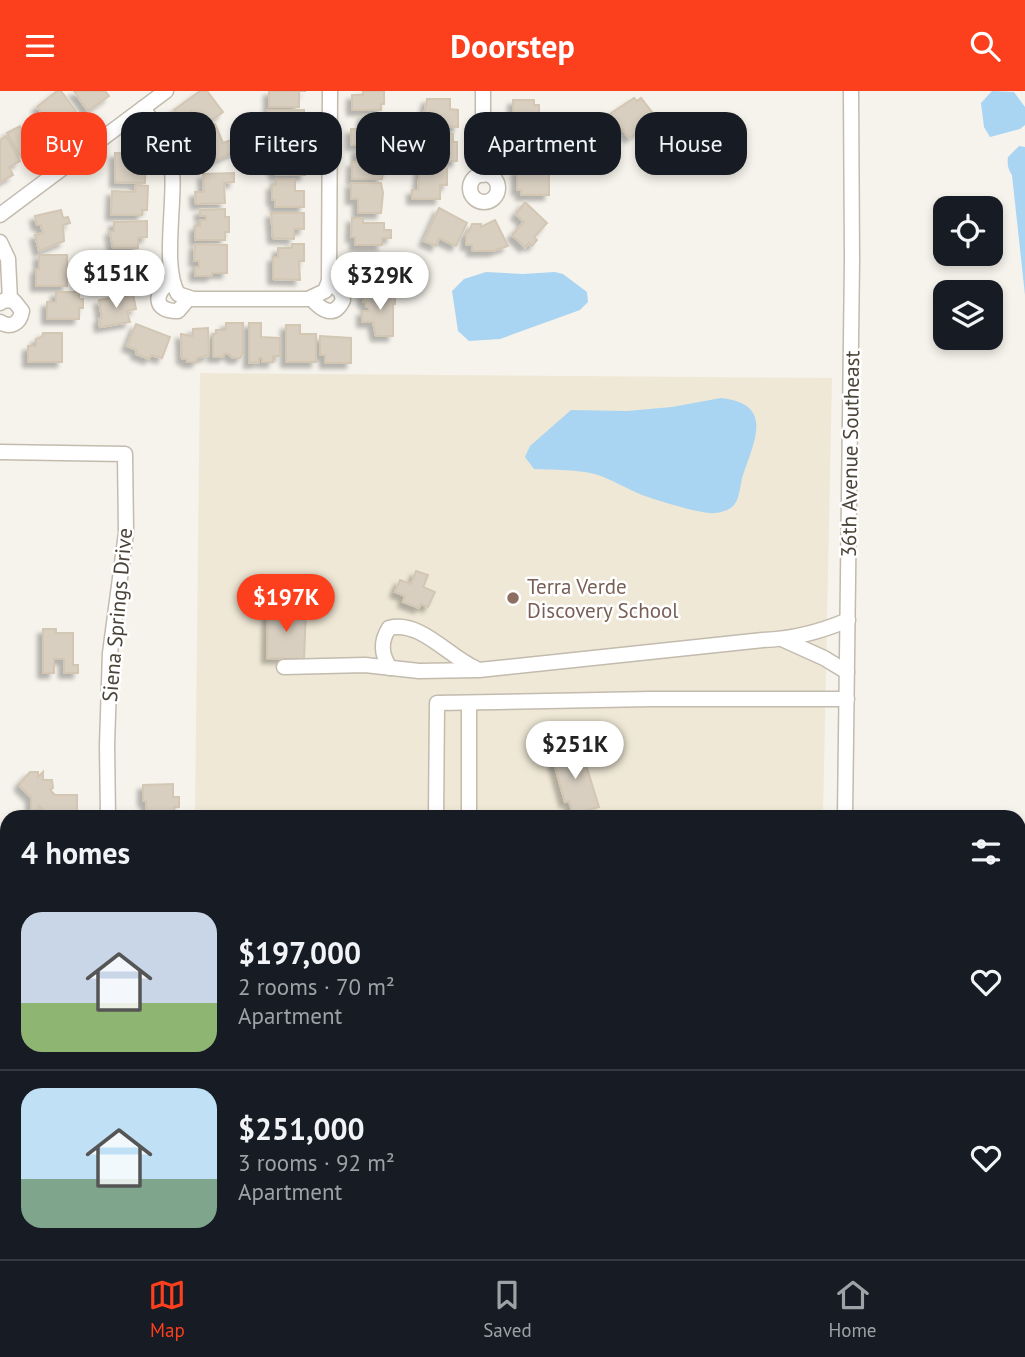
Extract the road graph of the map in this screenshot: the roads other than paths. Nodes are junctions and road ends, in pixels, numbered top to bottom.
1 (166, 91) edge
2 (330, 91) edge
3 (483, 91) edge
4 (851, 91) edge
5 (143, 108) junction
6 (483, 112) edge
7 (0, 215) edge
8 (0, 242) edge
9 (172, 281) junction
10 (328, 281) junction
11 (189, 298) junction
12 (311, 298) junction
13 (5, 301) edge
14 (0, 322) edge
15 (0, 452) edge
16 (848, 620) junction
17 (784, 640) junction
18 (284, 667) dead end
19 (390, 668) junction
20 (479, 670) junction
21 (848, 672) junction
22 (847, 699) junction
23 (470, 703) junction
24 (108, 810) edge
25 (436, 810) edge
26 (469, 810) edge
27 (845, 810) edge

1 - 5 street
2 - 10 street
3 - 6 street
4 - 16 street, 36th Avenue Southeast
5 - 7 street
5 - 9 street
8 - 13 street
9 - 11 street
9 - 11 street
10 - 12 street
10 - 12 street
11 - 12 street
13 - 14 street
15 - 24 street, Siena Springs Drive
16 - 17 street
16 - 21 street, 36th Avenue Southeast
17 - 20 street
17 - 21 street
18 - 19 street
19 - 20 street
19 - 20 street
21 - 22 street, 36th Avenue Southeast
22 - 23 street
22 - 27 street, 36th Avenue Southeast
23 - 25 street
23 - 26 street

